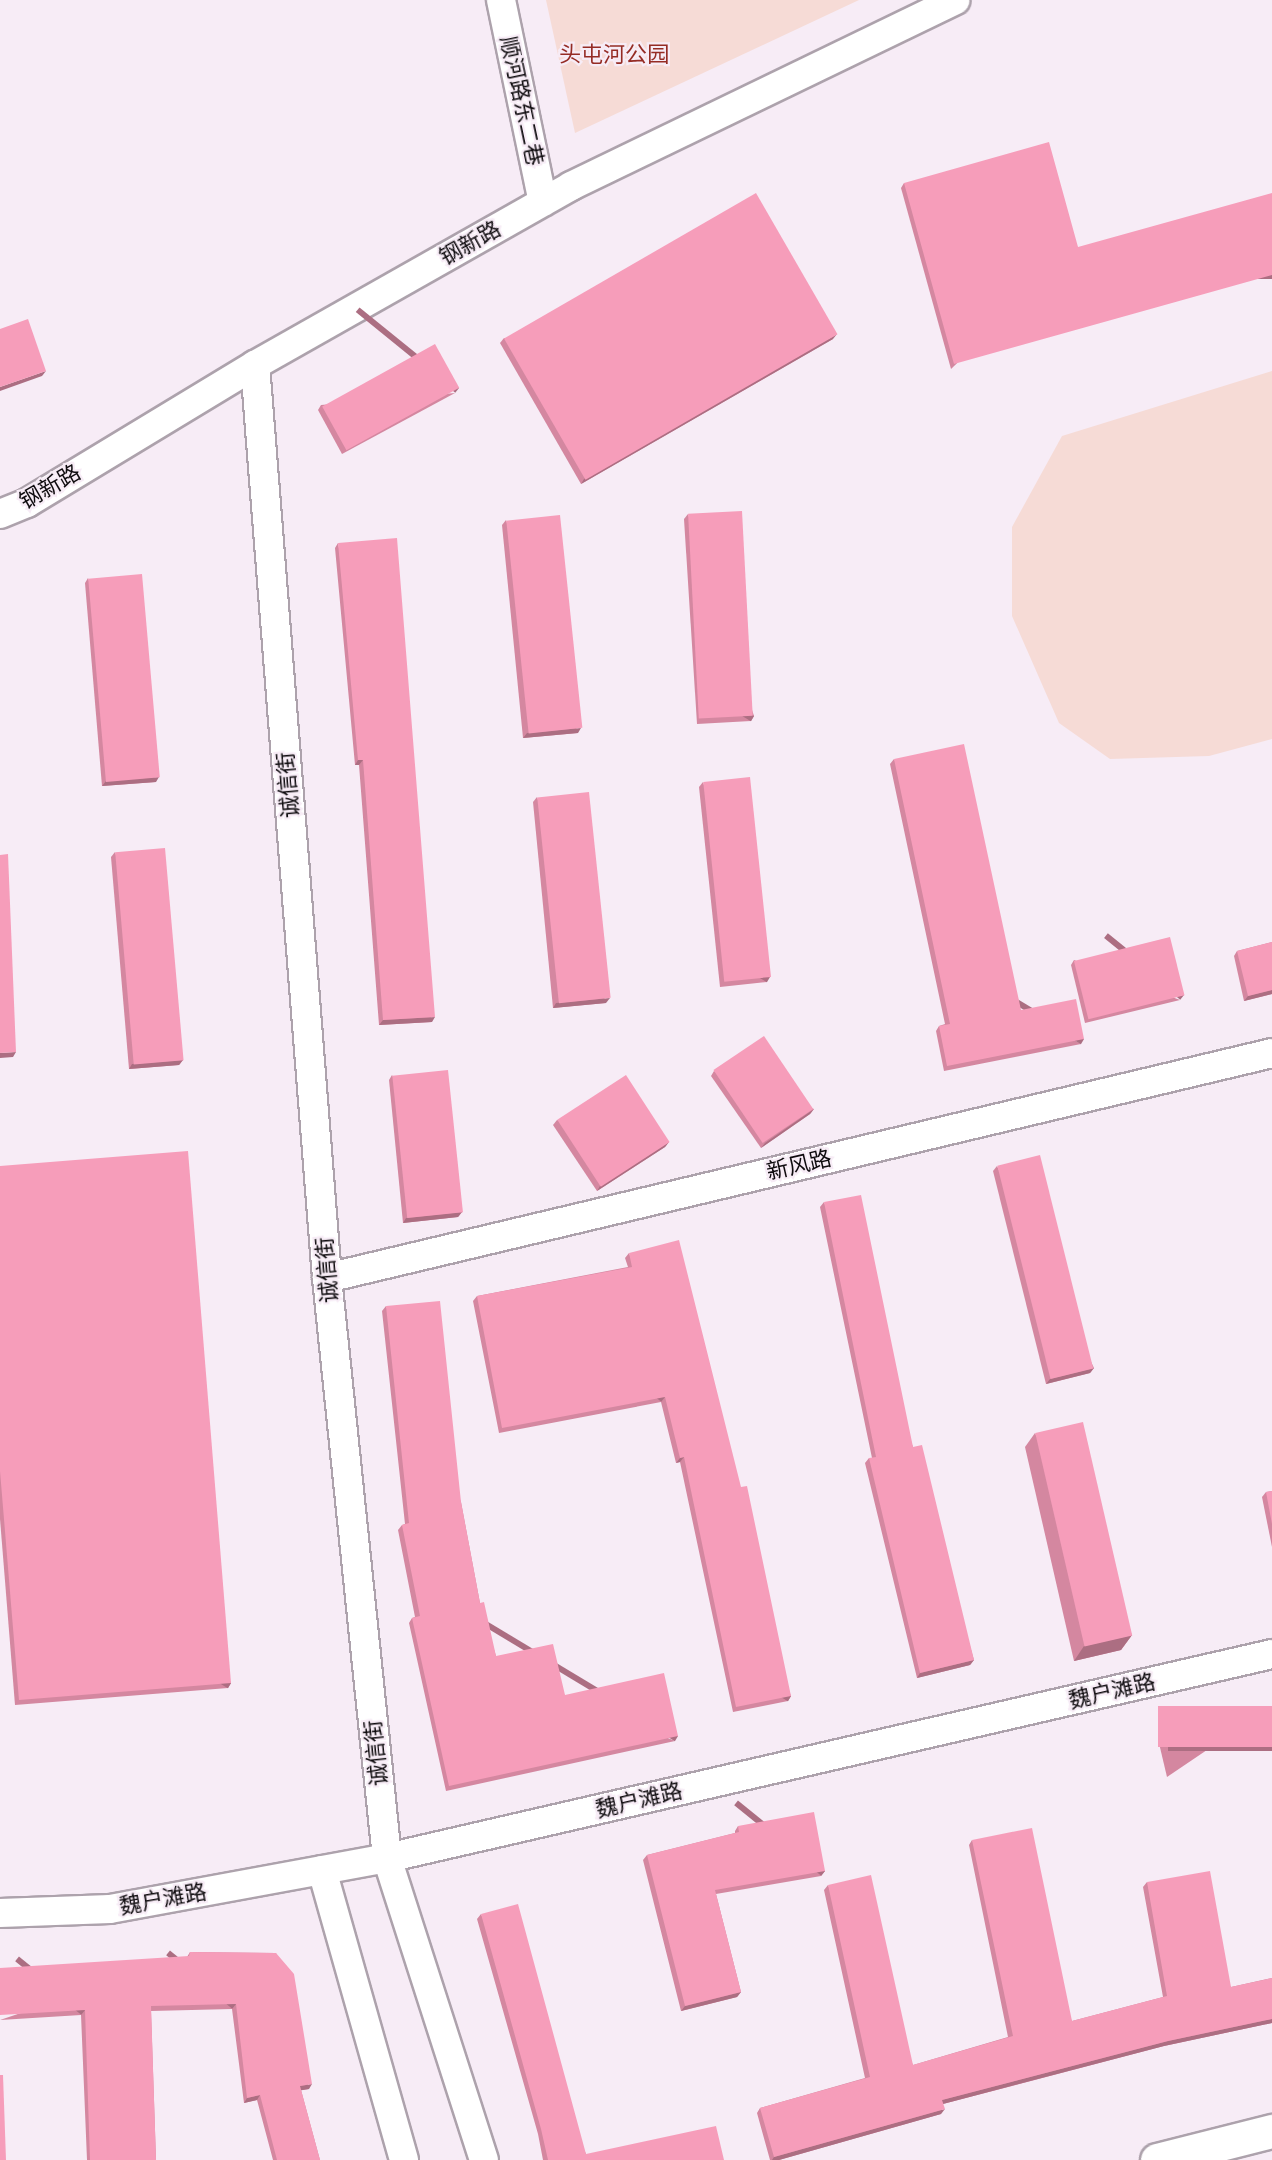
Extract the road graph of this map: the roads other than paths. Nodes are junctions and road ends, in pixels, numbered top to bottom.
1 (501, 0) edge
2 (955, 0) edge
3 (543, 202) junction
4 (255, 364) junction
5 (0, 514) edge
6 (1272, 1053) edge
7 (327, 1278) junction
8 (1272, 1654) edge
9 (387, 1858) junction
10 (322, 1870) junction
11 (0, 1912) edge
12 (1272, 2131) edge
13 (404, 2160) edge
14 (484, 2160) edge
15 (1157, 2160) edge

1 - 3 street, 顺河路东二巷
2 - 3 street, 钢新路
3 - 4 street, 钢新路
4 - 5 street, 钢新路
4 - 7 street, 诚信街
6 - 7 street, 新风路
7 - 9 street, 诚信街
8 - 9 street, 魏户滩路
9 - 10 street, 魏户滩路
9 - 14 street, 诚信街
10 - 11 street, 魏户滩路
10 - 13 street
12 - 15 street

